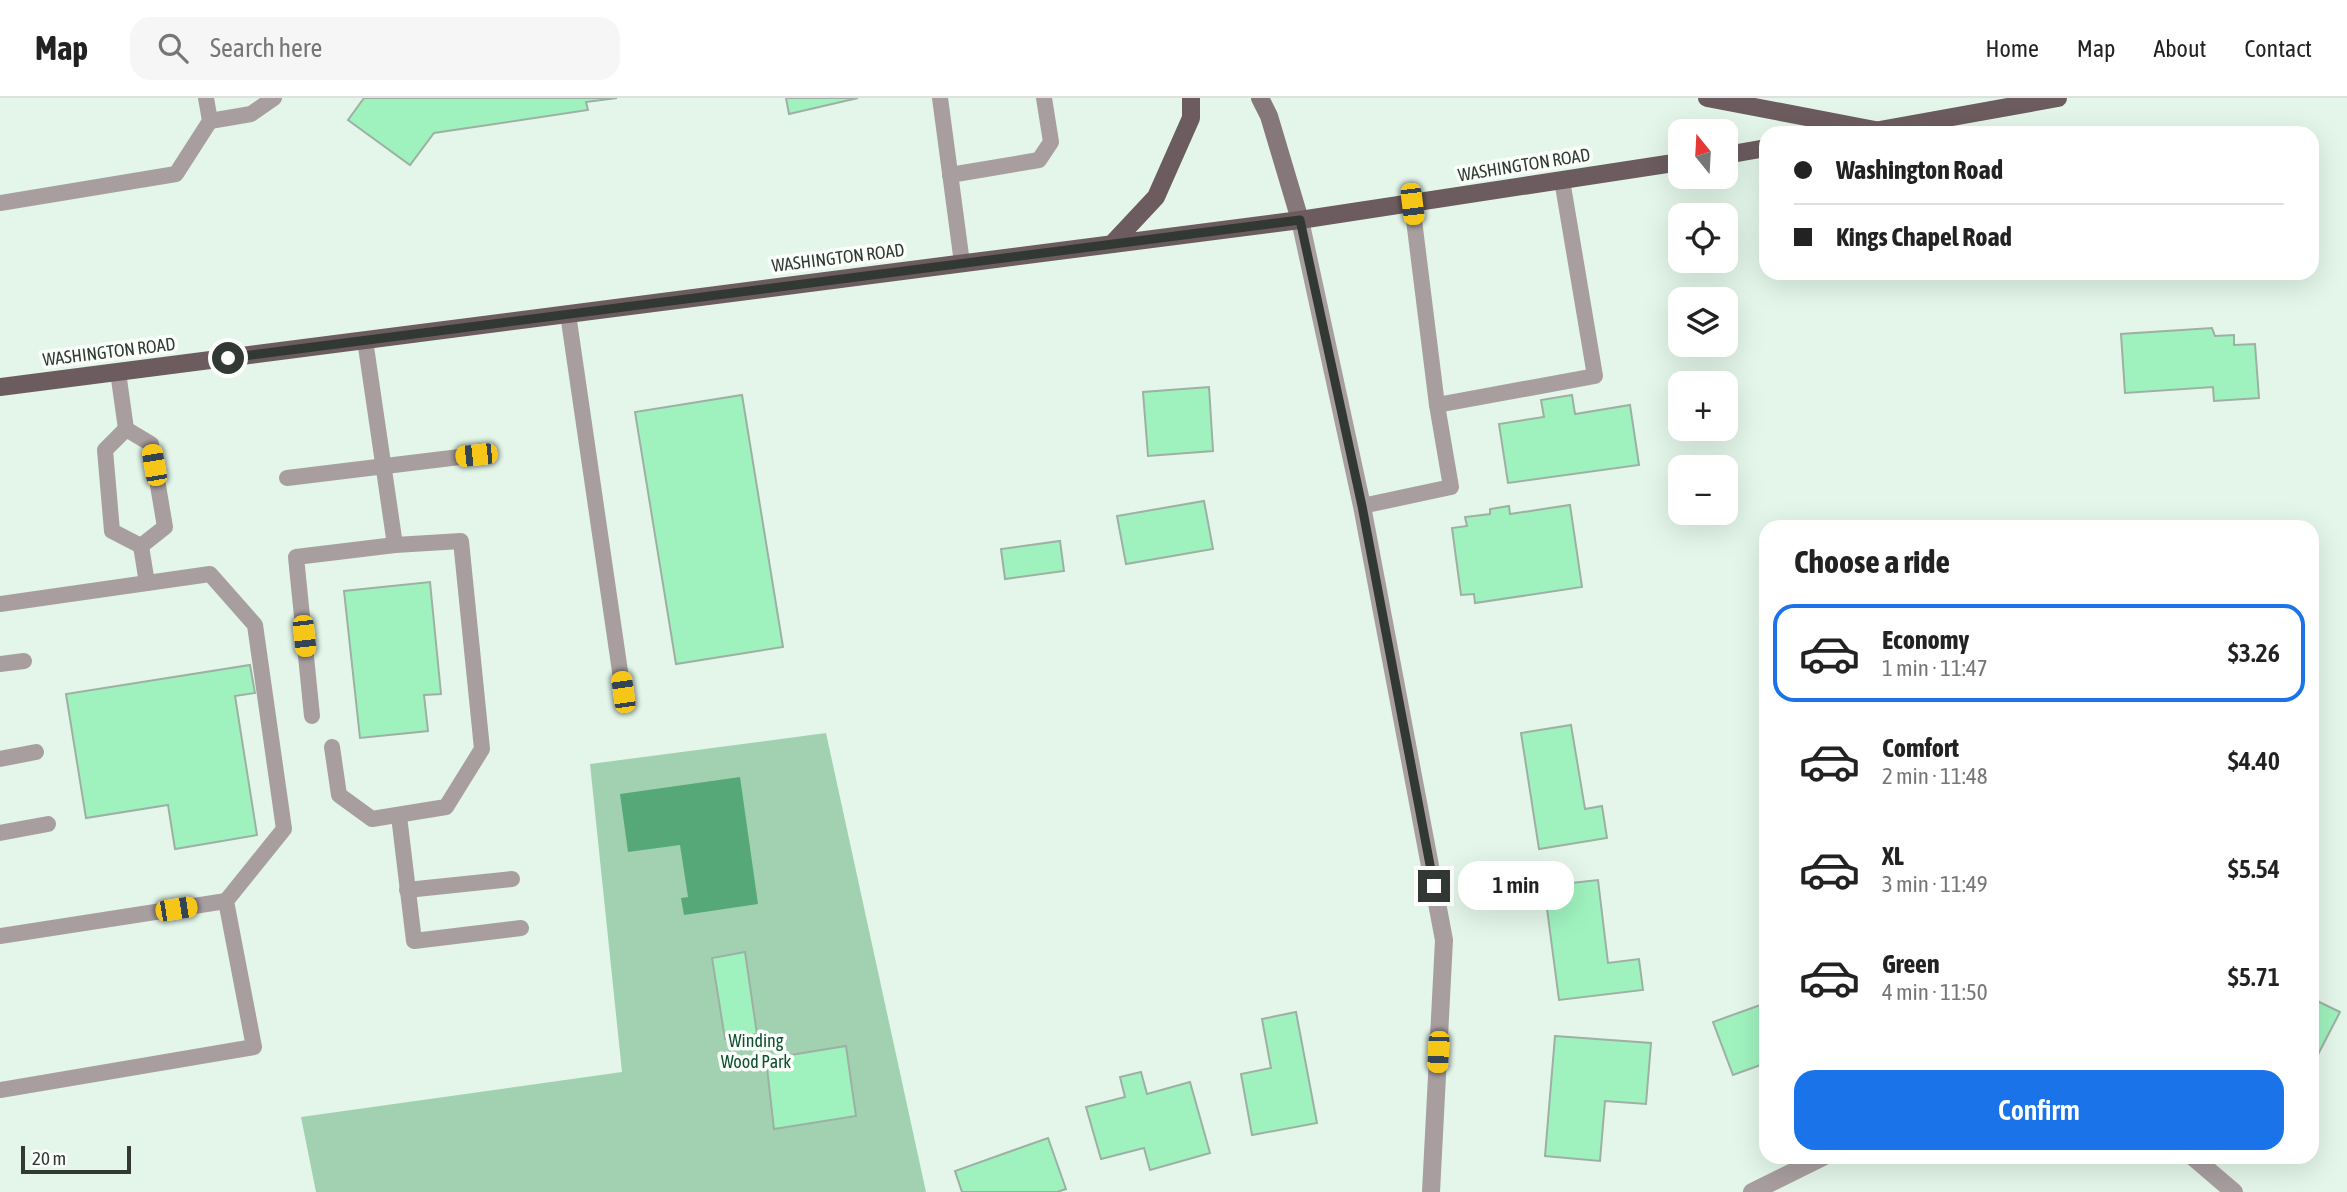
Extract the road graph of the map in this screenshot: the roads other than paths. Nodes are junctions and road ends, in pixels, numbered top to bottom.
1 (206, 98) edge
2 (274, 98) edge
3 (940, 98) edge
4 (1044, 98) edge
5 (1191, 98) edge
6 (1260, 98) edge
7 (1707, 98) edge
8 (2058, 98) edge
9 (210, 121) junction
10 (1841, 126) edge
11 (1903, 126) edge
12 (1759, 149) edge
13 (1738, 153) edge
14 (1668, 164) edge
15 (950, 175) junction
16 (1562, 180) junction
17 (0, 203) edge
18 (1412, 204) junction
19 (1300, 220) junction
20 (1112, 244) junction
21 (962, 263) junction
22 (568, 314) junction
23 (365, 340) junction
24 (118, 372) junction
25 (0, 387) edge
26 (1437, 405) junction
27 (126, 429) junction
28 (476, 455) dead end
29 (383, 466) junction
30 (287, 478) dead end
31 (1362, 506) junction
32 (395, 545) junction
33 (141, 546) junction
34 (147, 583) junction
35 (0, 604) edge
36 (24, 661) dead end
37 (0, 664) edge
38 (623, 692) dead end
39 (312, 716) dead end
40 (332, 747) dead end
41 (36, 752) dead end
42 (0, 759) edge
43 (400, 816) junction
44 (48, 824) dead end
45 (0, 833) edge
46 (512, 879) dead end
47 (408, 890) junction
48 (226, 901) junction
49 (521, 928) dead end
50 (0, 936) edge
51 (0, 1090) edge
52 (1809, 1164) edge
53 (2201, 1164) edge
54 (1431, 1192) edge
55 (1752, 1192) edge
56 (2234, 1192) edge

1 - 9 lane
2 - 9 lane
3 - 15 lane
4 - 15 lane
5 - 20 main road
6 - 19 main road
7 - 10 main road
8 - 11 main road
9 - 17 lane
12 - 13 main road
14 - 16 main road, WASHINGTON ROAD
15 - 21 lane
16 - 18 main road, WASHINGTON ROAD
16 - 26 lane
18 - 19 main road, WASHINGTON ROAD
18 - 26 lane
19 - 20 main road, WASHINGTON ROAD
19 - 31 street
20 - 21 main road, WASHINGTON ROAD
21 - 22 main road, WASHINGTON ROAD
22 - 23 main road, WASHINGTON ROAD
22 - 38 lane
23 - 24 main road, WASHINGTON ROAD
23 - 29 lane
24 - 25 main road, WASHINGTON ROAD
24 - 27 lane
26 - 31 lane
27 - 33 lane
27 - 33 lane
28 - 29 lane
29 - 30 lane
29 - 32 lane
31 - 54 street
32 - 39 lane
32 - 43 lane
33 - 34 lane
34 - 35 lane
34 - 48 lane
36 - 37 lane
40 - 43 lane
41 - 42 lane
43 - 47 lane
44 - 45 lane
46 - 47 lane
47 - 49 lane
48 - 50 lane
48 - 51 lane
52 - 55 street
53 - 56 street

